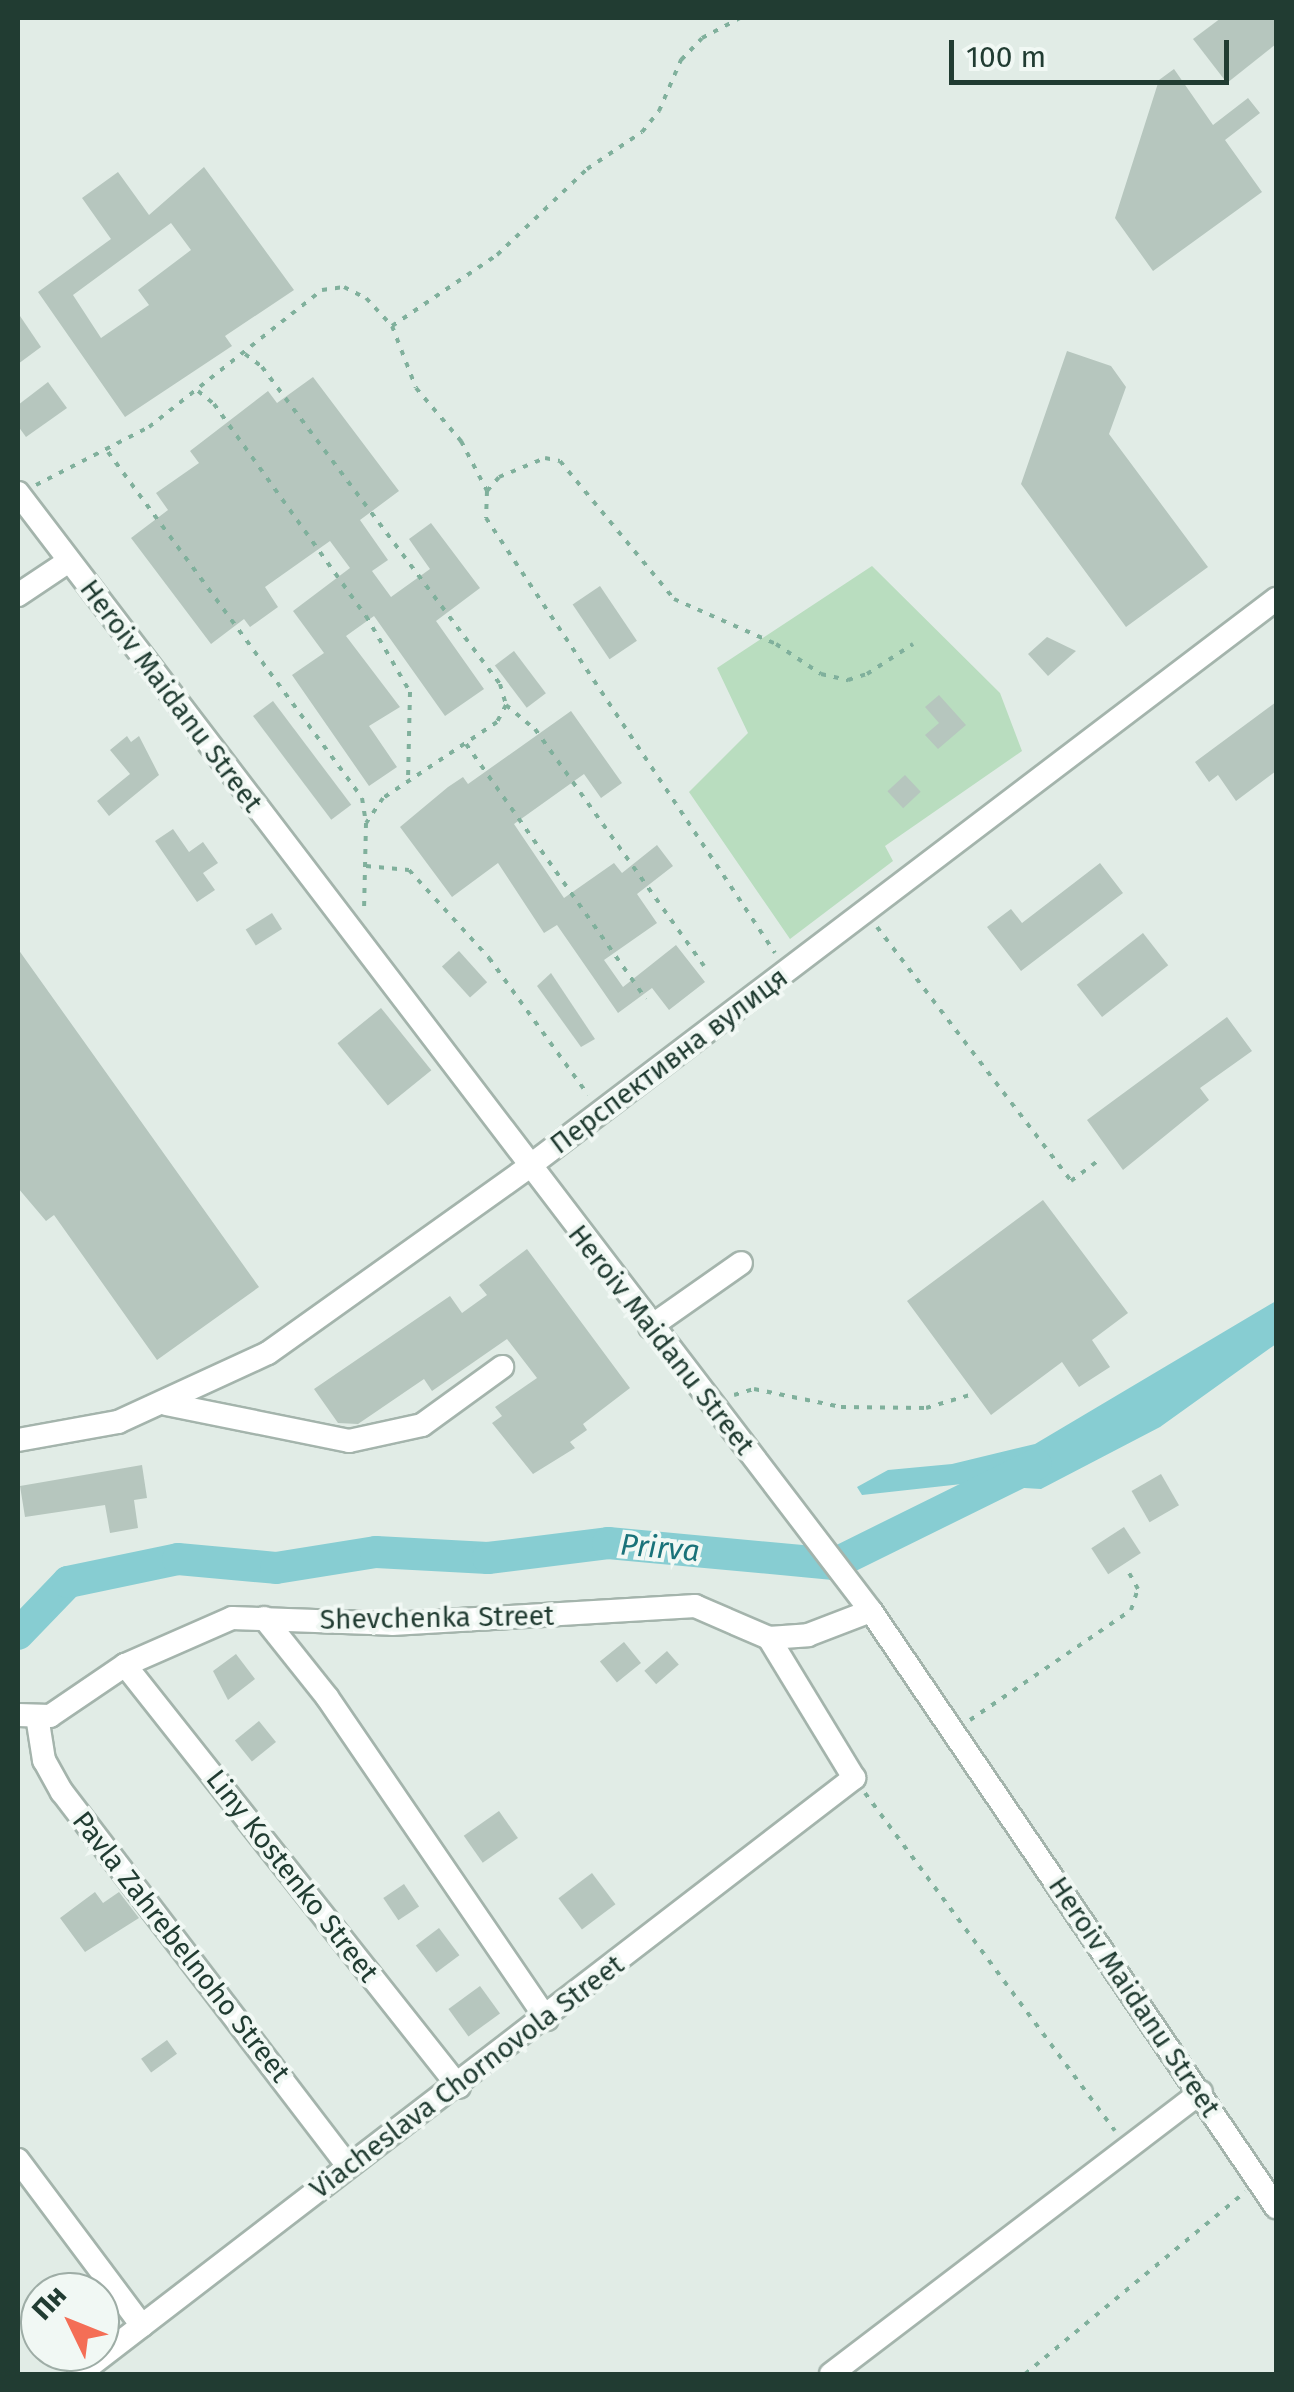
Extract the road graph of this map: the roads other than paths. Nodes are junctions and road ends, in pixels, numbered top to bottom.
1 (18, 493) edge
2 (69, 561) junction
3 (18, 595) edge
4 (1276, 599) edge
5 (527, 1168) junction
6 (742, 1264) dead end
7 (650, 1326) junction
8 (502, 1368) dead end
9 (166, 1404) junction
10 (18, 1440) edge
11 (871, 1611) junction
12 (264, 1618) junction
13 (769, 1638) junction
14 (126, 1666) junction
15 (27, 1716) edge
16 (546, 2019) junction
17 (459, 2086) junction
18 (1201, 2092) junction
19 (18, 2160) edge
20 (348, 2166) junction
21 (1276, 2207) edge
22 (142, 2326) junction
23 (79, 2374) edge
24 (830, 2374) edge

1 - 2 street, Heroiv Maidanu Street
2 - 3 street
2 - 5 street, Heroiv Maidanu Street
4 - 5 street, Перспективна вулиця
5 - 7 street, Heroiv Maidanu Street
5 - 9 street, Перспективна вулиця
6 - 7 street
7 - 11 street, Heroiv Maidanu Street
8 - 9 street
9 - 10 street, Перспективна вулиця
11 - 13 street
11 - 18 street, Heroiv Maidanu Street
12 - 13 street, Shevchenka Street
12 - 14 street, Shevchenka Street
12 - 16 street
13 - 16 street, Viacheslava Chornovola Street
14 - 15 street, Shevchenka Street
14 - 17 street, Liny Kostenko Street
15 - 20 street, Pavla Zahrebelnoho Street
16 - 17 street, Viacheslava Chornovola Street
17 - 20 street, Viacheslava Chornovola Street
18 - 21 street, Heroiv Maidanu Street
18 - 24 street
19 - 22 street
20 - 22 street, Viacheslava Chornovola Street
22 - 23 street, Viacheslava Chornovola Street

